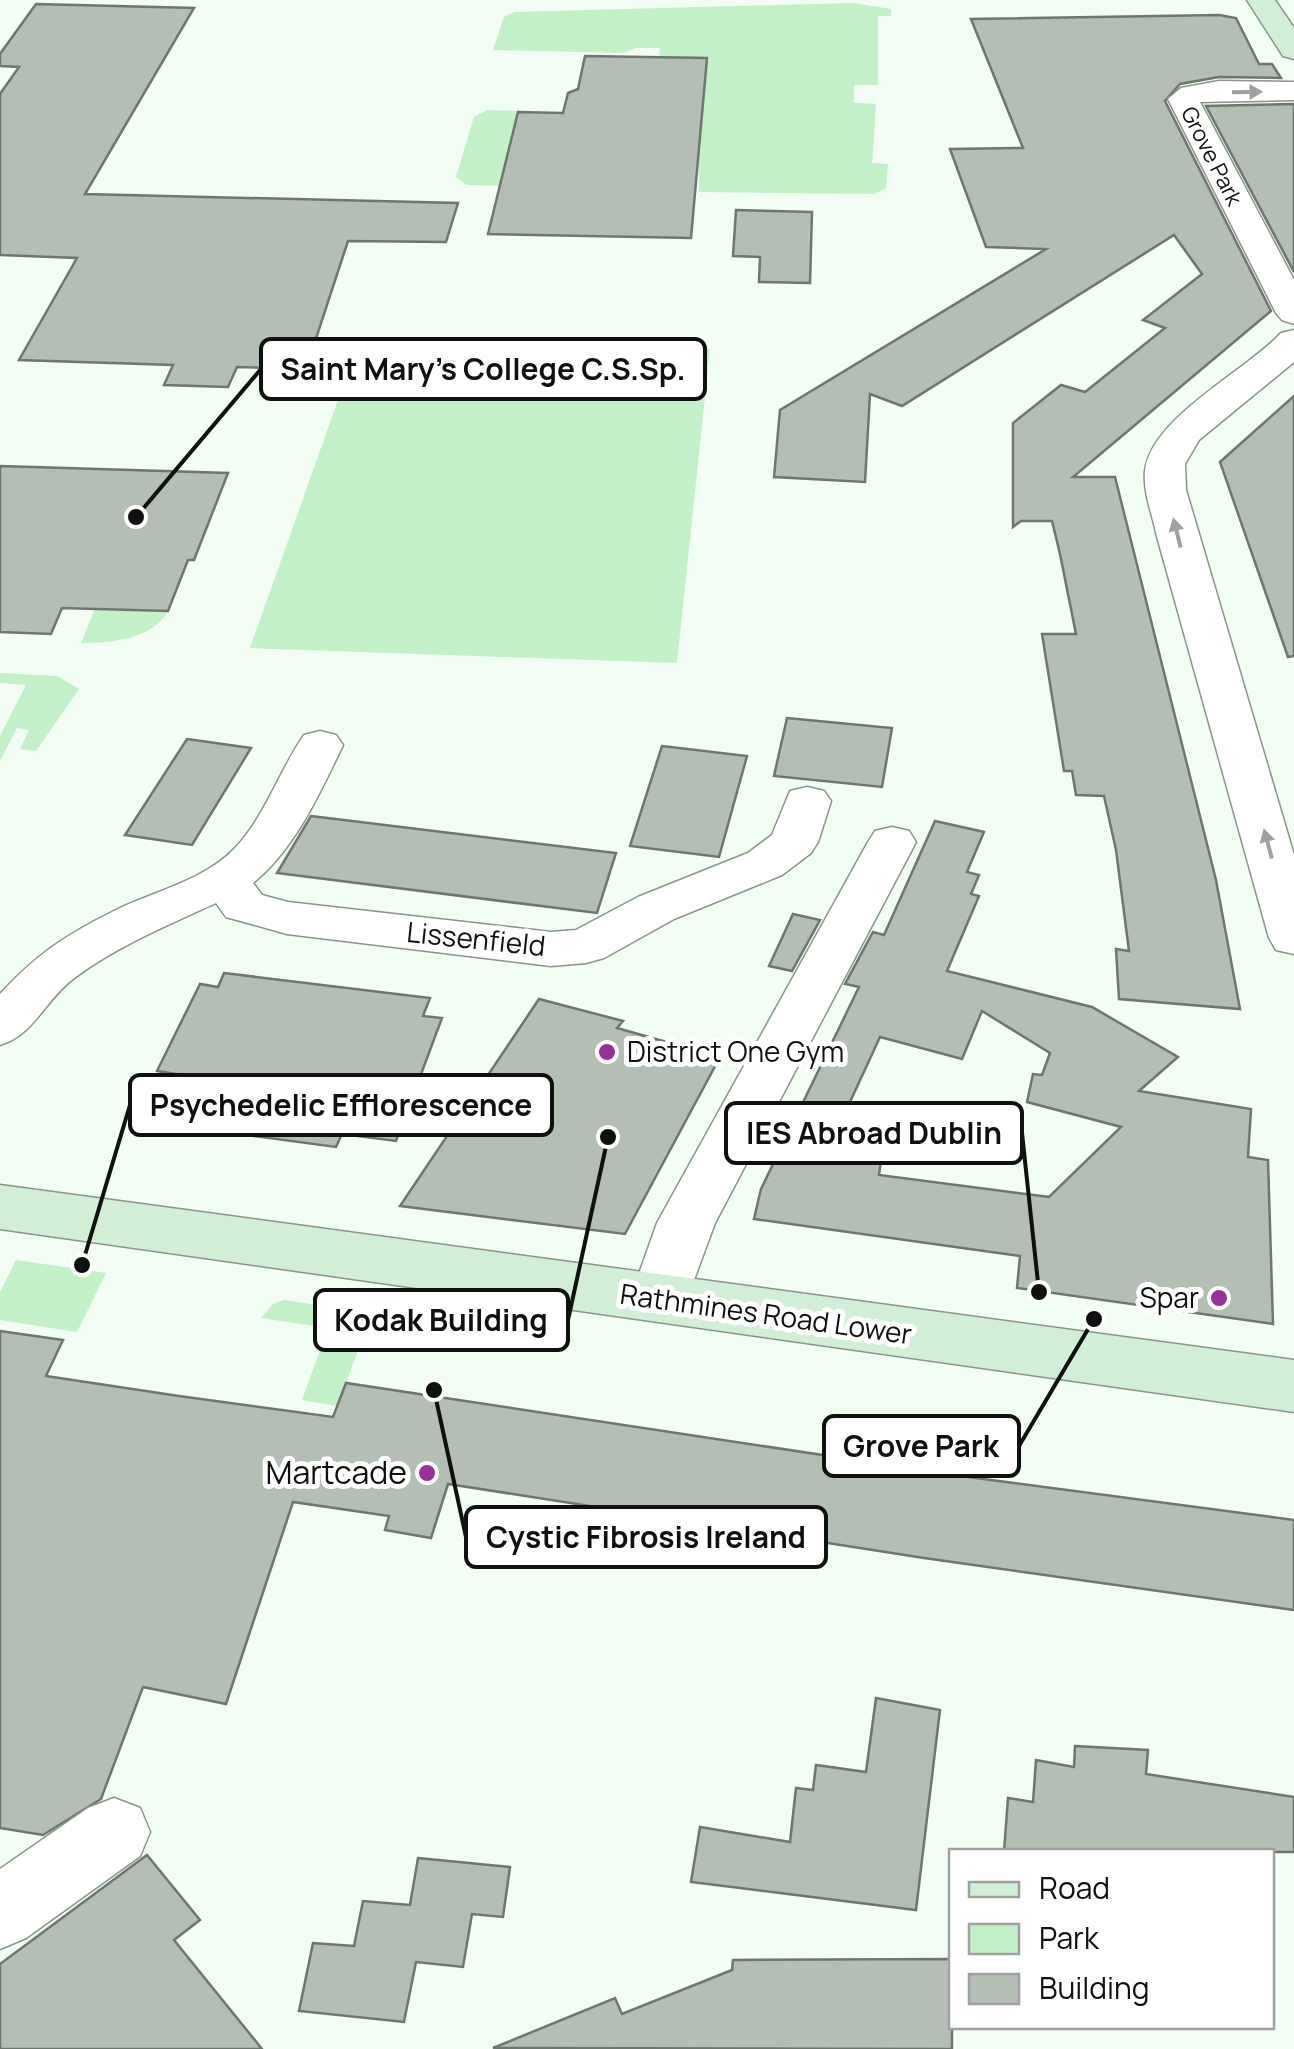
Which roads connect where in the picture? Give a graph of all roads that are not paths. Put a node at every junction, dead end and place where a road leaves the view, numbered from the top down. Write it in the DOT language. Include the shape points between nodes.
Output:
graph roads {
  1 [pos="1261,0"];
  2 [pos="1294,50"];
  3 [pos="1294,91"];
  4 [pos="1294,313"];
  5 [pos="1294,341"];
  6 [pos="320,745"];
  7 [pos="807,801"];
  8 [pos="892,842"];
  9 [pos="225,880"];
  10 [pos="1294,938"];
  11 [pos="0,1027"];
  12 [pos="0,1207"];
  13 [pos="660,1299"];
  14 [pos="1294,1386"];
  15 [pos="114,1832"];
  16 [pos="0,1913"];
  1 -- 2 [label="main road"];
  4 -- 3 [label="street, Grove Park, one-way" via="1183,99 1194,93"];
  10 -- 5 [label="street, one-way" via="1176,533 1164,467 1190,428"];
  6 -- 9 [label="street" via="252,859"];
  7 -- 9 [label="street, Lissenfield" via="794,842 765,864 656,908 586,946 551,949 287,918 244,906"];
  8 -- 13 [label="street" via="686,1223"];
  9 -- 11 [label="street" via="53,968"];
  12 -- 13 [label="main road, Rathmines Road Lower"];
  13 -- 14 [label="main road, Rathmines Road Lower"];
  15 -- 16 [label="street"];
}
